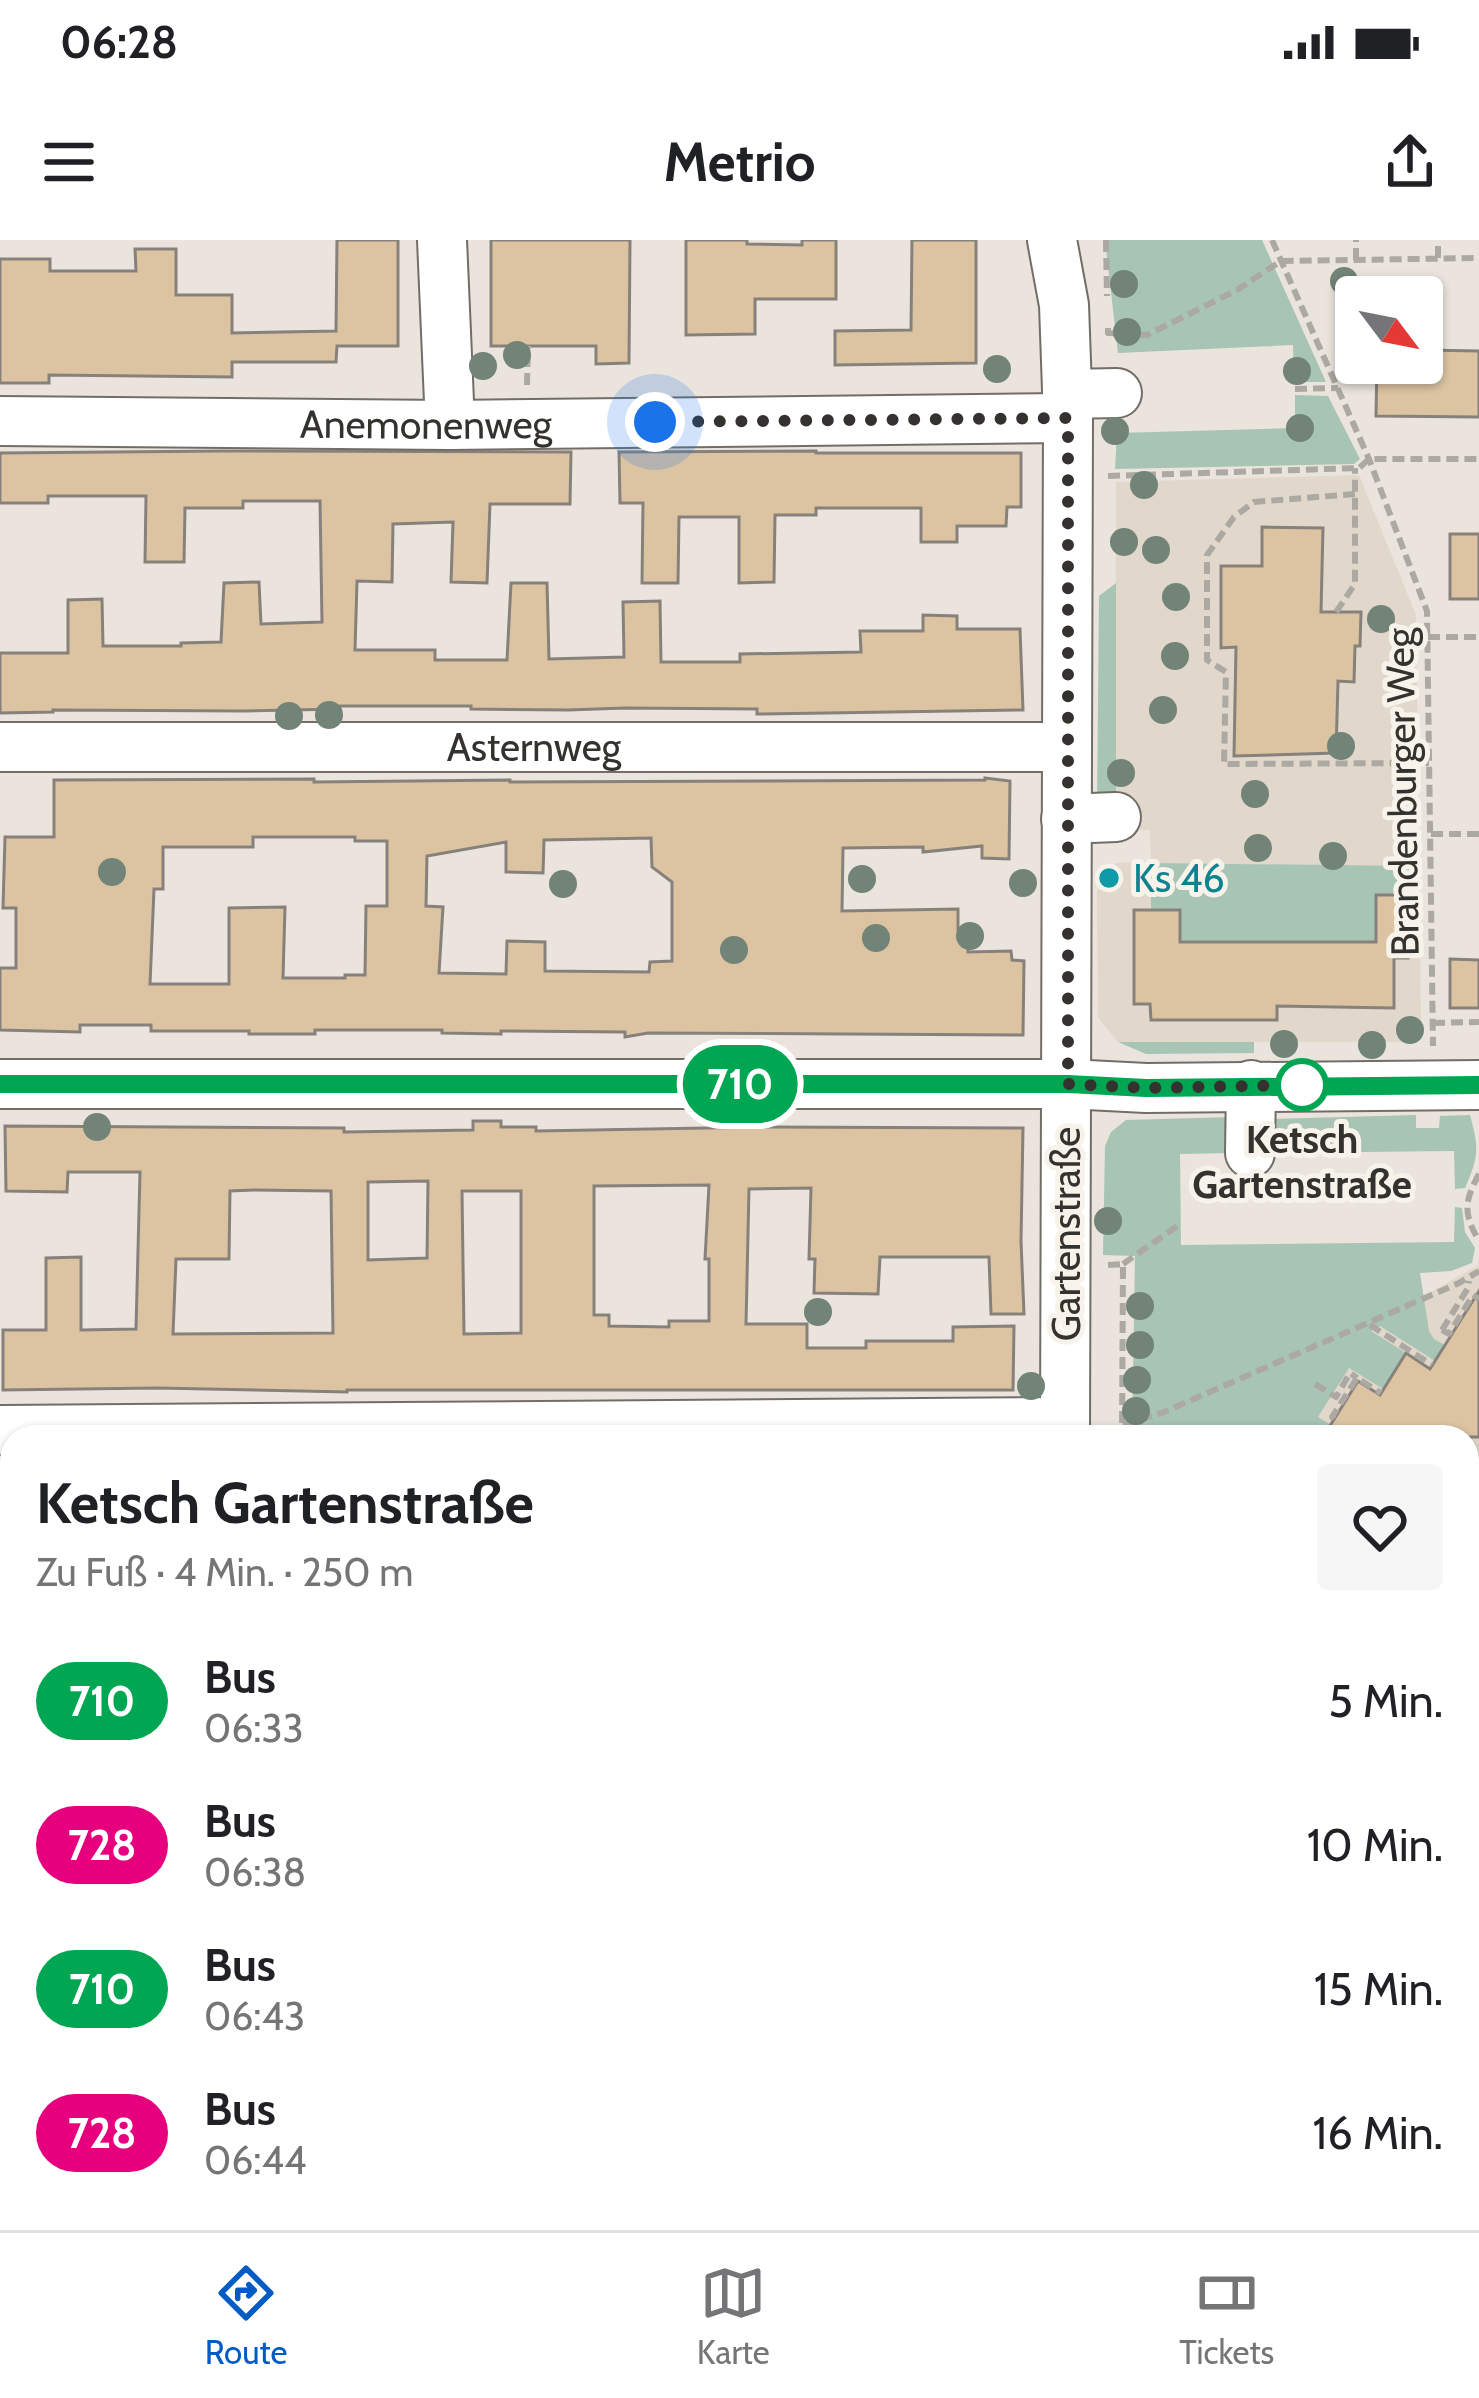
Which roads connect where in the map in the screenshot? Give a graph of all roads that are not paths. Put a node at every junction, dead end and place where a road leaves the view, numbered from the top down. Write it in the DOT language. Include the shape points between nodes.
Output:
graph roads {
  1 [pos="442,240"];
  2 [pos="1052,240"];
  3 [pos="1117,393"];
  4 [pos="1068,406"];
  5 [pos="0,422"];
  6 [pos="450,424"];
  7 [pos="0,747"];
  8 [pos="1066,748"];
  9 [pos="1116,818"];
  10 [pos="1066,819"];
  11 [pos="0,1084"];
  12 [pos="1068,1084"];
  13 [pos="1251,1085"];
  14 [pos="1457,1086"];
  15 [pos="1250,1154"];
  16 [pos="1065,1425"];
  1 -- 6 [label="street"];
  2 -- 4 [label="street, Gartenstraße"];
  3 -- 4 [label="street, Anemonenweg"];
  4 -- 6 [label="street, Anemonenweg"];
  4 -- 8 [label="street, Gartenstraße"];
  5 -- 6 [label="street, Anemonenweg"];
  7 -- 8 [label="street, Asternweg"];
  8 -- 10 [label="street, Gartenstraße"];
  9 -- 10 [label="street"];
  10 -- 12 [label="street, Gartenstraße"];
  11 -- 12 [label="street"];
  12 -- 13 [label="street"];
  12 -- 16 [label="street, Gartenstraße"];
  13 -- 14 [label="street"];
  13 -- 15 [label="street"];
}
